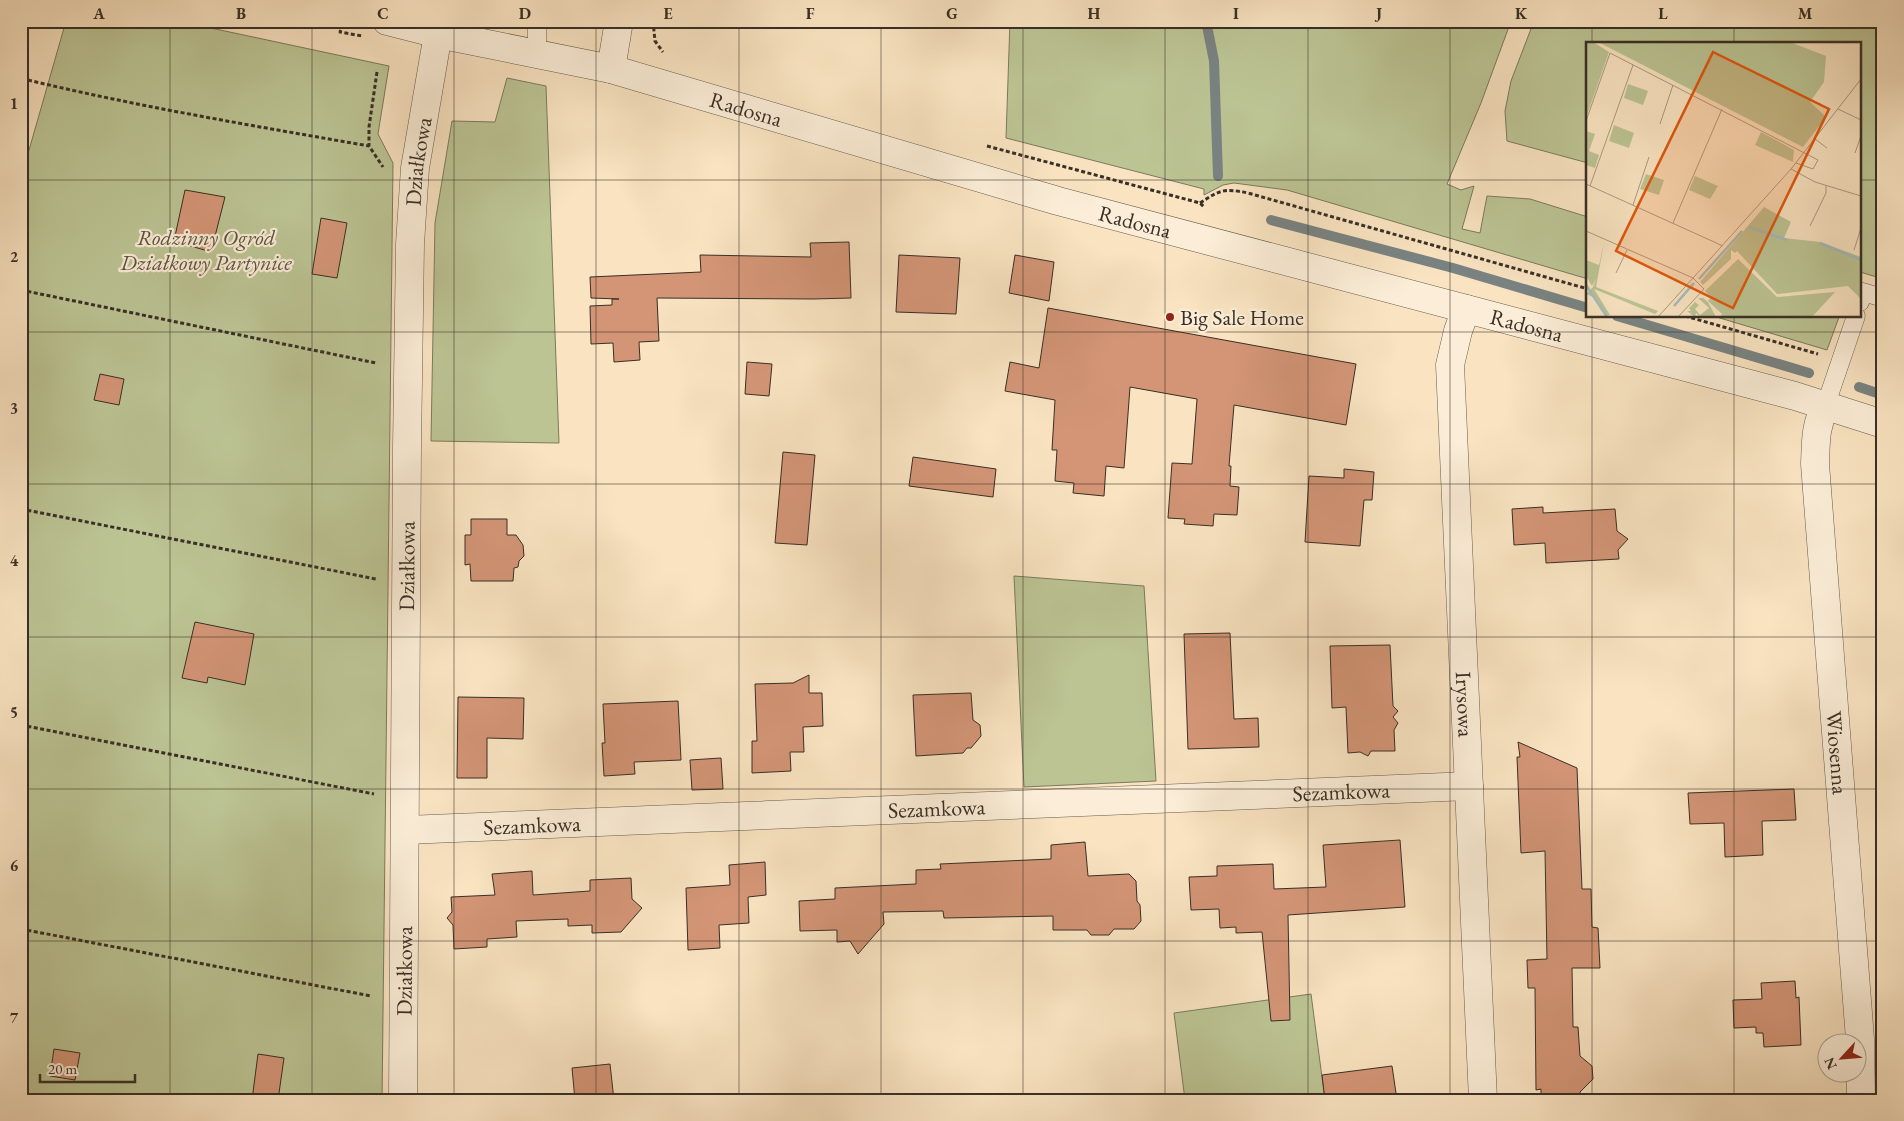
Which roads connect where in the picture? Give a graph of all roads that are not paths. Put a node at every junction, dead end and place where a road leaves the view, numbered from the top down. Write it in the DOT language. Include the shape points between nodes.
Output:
graph roads {
  1 [pos="387,21"];
  2 [pos="537,21"];
  3 [pos="619,21"];
  4 [pos="440,28"];
  5 [pos="537,53"];
  6 [pos="611,69"];
  7 [pos="1862,295"];
  8 [pos="1883,298"];
  9 [pos="1466,309"];
  10 [pos="1855,318"];
  11 [pos="1825,407"];
  12 [pos="1883,424"];
  13 [pos="1469,786"];
  14 [pos="406,830"];
  15 [pos="1871,1038"];
  16 [pos="403,1100"];
  17 [pos="1483,1100"];
  18 [pos="1861,1100"];
  1 -- 4 [label="street, Radosna"];
  2 -- 5 [label="lane"];
  3 -- 6 [label="street"];
  4 -- 5 [label="street, Radosna"];
  4 -- 14 [label="street, Działkowa" via="415,168 410,244"];
  5 -- 6 [label="street, Radosna"];
  6 -- 9 [label="street, Radosna" via="1058,201"];
  7 -- 8 [label="lane" via="1863,292"];
  9 -- 11 [label="street, Radosna"];
  9 -- 13 [label="street, Irysowa" via="1450,365"];
  10 -- 11 [label="lane"];
  11 -- 12 [label="street, Radosna"];
  11 -- 15 [label="street, Wiosenna" via="1816,430 1815,464"];
  13 -- 14 [label="street, Sezamkowa"];
  13 -- 17 [label="street, Irysowa"];
  14 -- 16 [label="street, Działkowa"];
  15 -- 18 [label="street, Wiosenna"];
}
